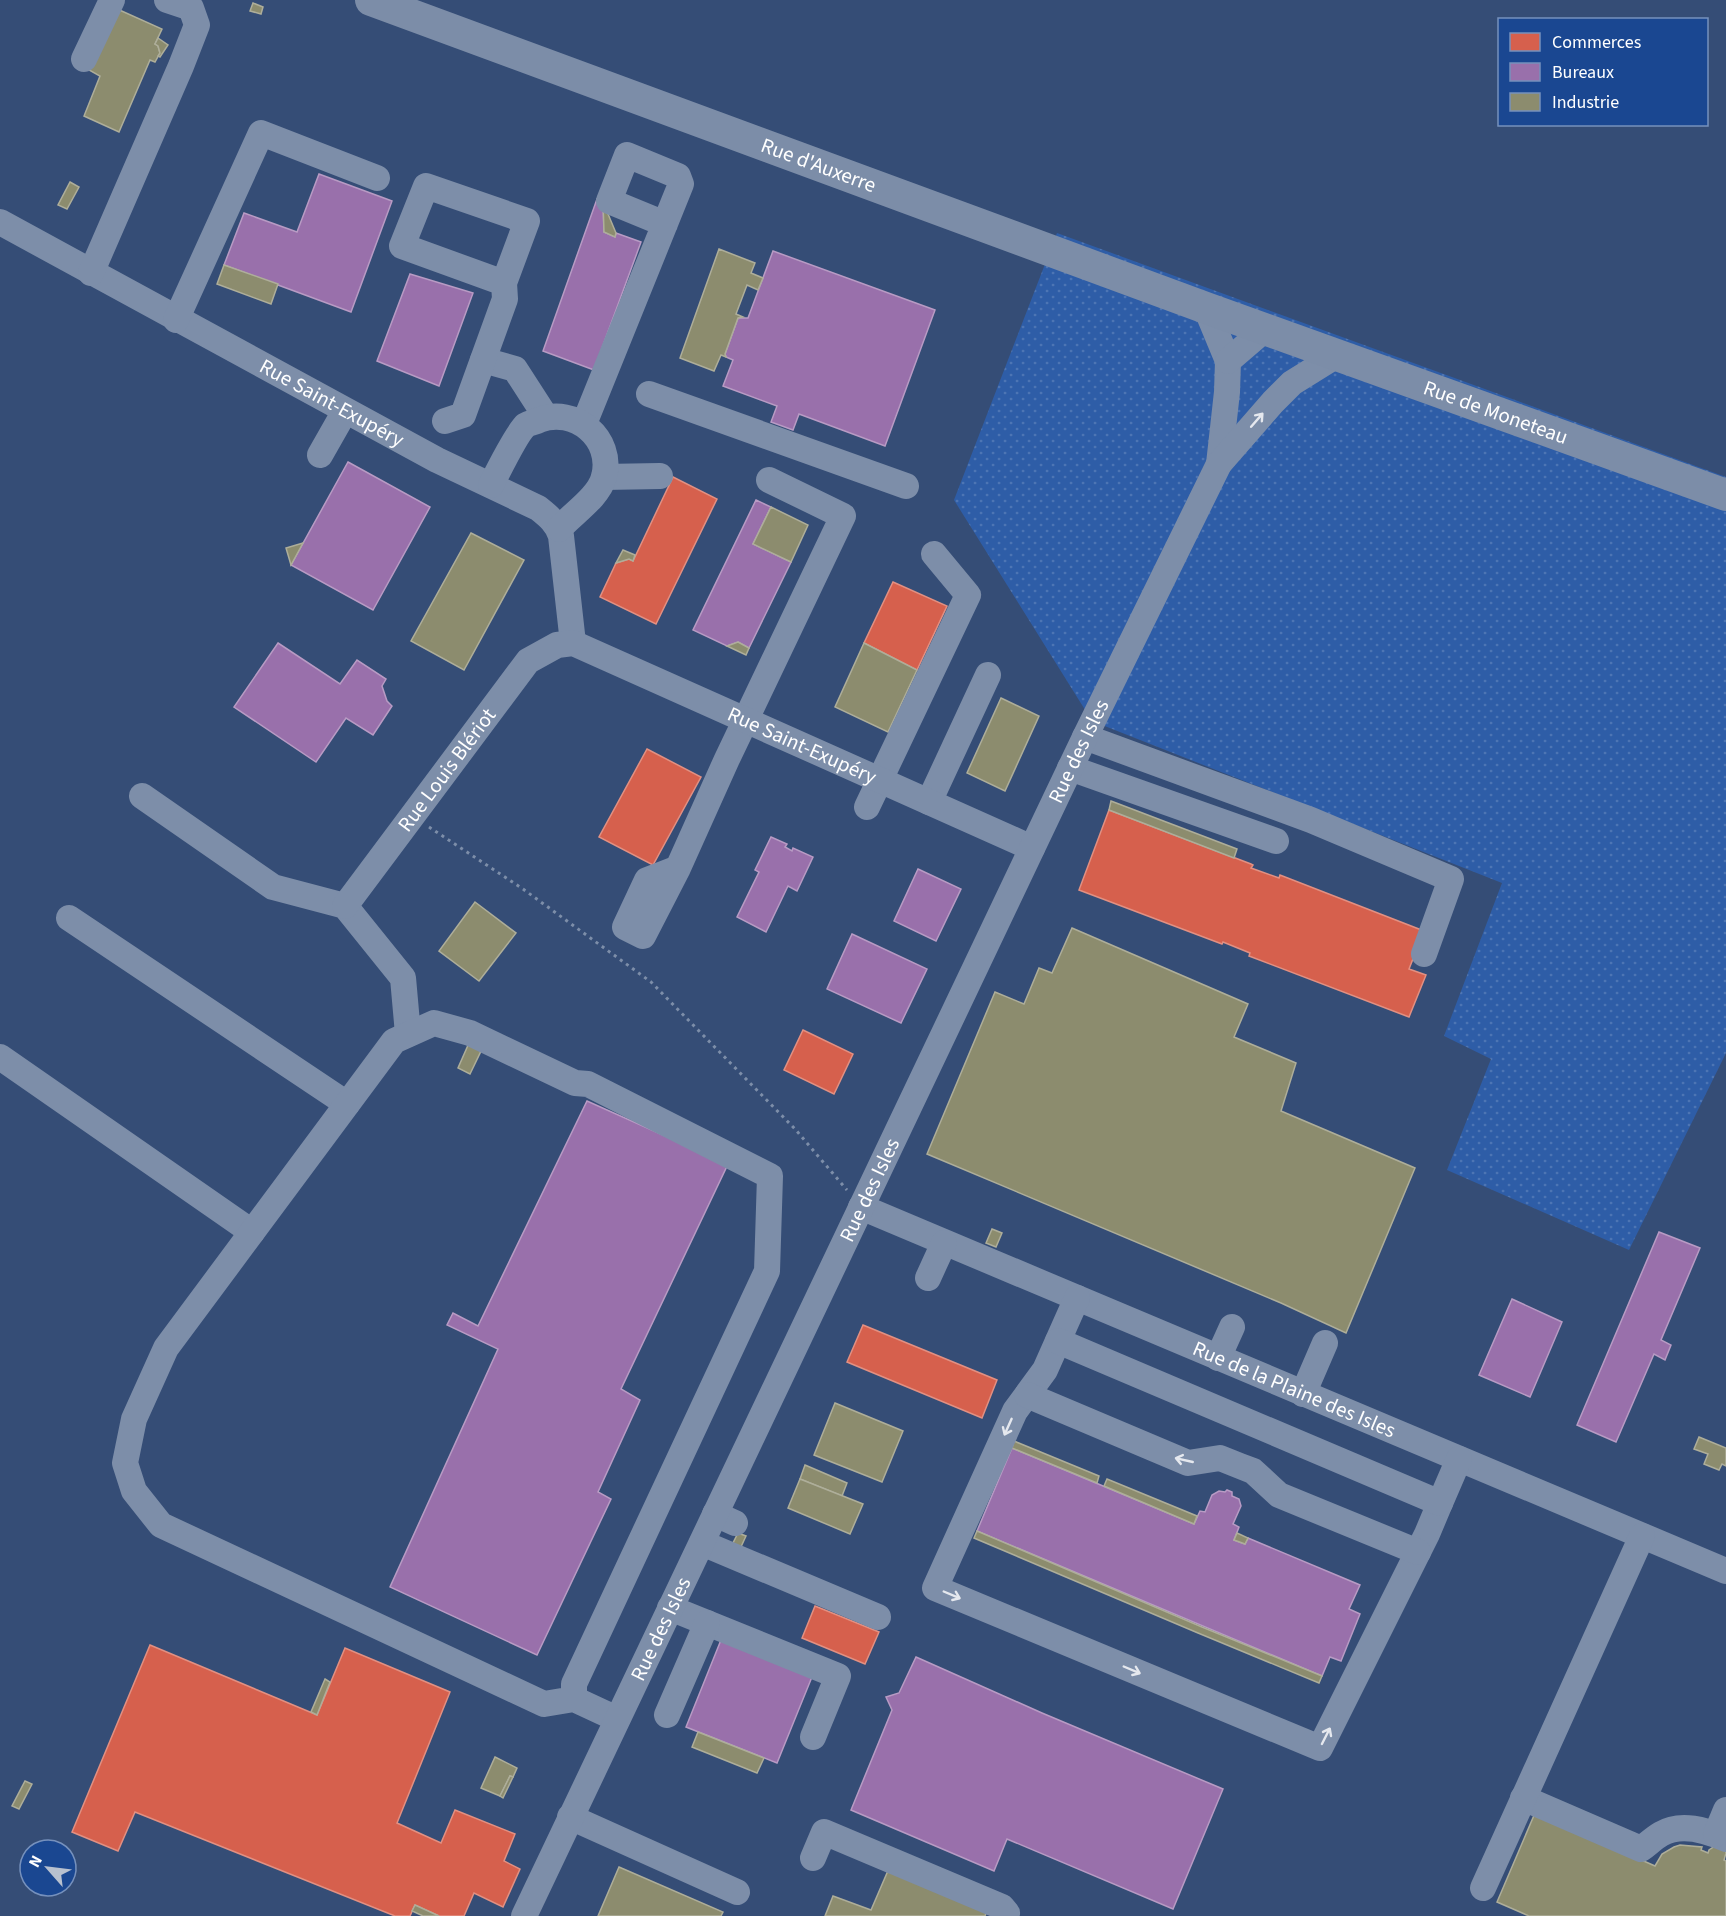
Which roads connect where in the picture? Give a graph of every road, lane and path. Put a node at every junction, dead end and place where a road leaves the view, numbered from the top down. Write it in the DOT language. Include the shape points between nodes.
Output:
graph roads {
  1 [pos="112,0"];
  2 [pos="167,0"];
  3 [pos="371,0"];
  4 [pos="84,59"];
  5 [pos="377,177"];
  6 [pos="0,222"];
  7 [pos="665,224"];
  8 [pos="91,273"];
  9 [pos="504,283"];
  10 [pos="1206,308"];
  11 [pos="177,320"];
  12 [pos="1265,329"];
  13 [pos="1294,340"];
  14 [pos="1337,355"];
  15 [pos="483,360"];
  16 [pos="1228,362"];
  17 [pos="1292,383"];
  18 [pos="650,394"];
  19 [pos="345,411"];
  20 [pos="546,417"];
  21 [pos="445,421"];
  22 [pos="584,424"];
  23 [pos="320,455"];
  24 [pos="1219,464"];
  25 [pos="497,474"];
  26 [pos="660,476"];
  27 [pos="604,477"];
  28 [pos="768,480"];
  29 [pos="906,486"];
  30 [pos="1726,495"];
  31 [pos="565,522"];
  32 [pos="934,554"];
  33 [pos="565,644"];
  34 [pos="988,675"];
  35 [pos="746,720"];
  36 [pos="1085,737"];
  37 [pos="1070,768"];
  38 [pos="880,780"];
  39 [pos="142,796"];
  40 [pos="929,802"];
  41 [pos="867,807"];
  42 [pos="412,816"];
  43 [pos="1276,841"];
  44 [pos="1032,848"];
  45 [pos="678,868"];
  46 [pos="345,906"];
  47 [pos="69,918"];
  48 [pos="1424,954"];
  49 [pos="408,1034"];
  50 [pos="0,1057"];
  51 [pos="347,1104"];
  52 [pos="861,1207"];
  53 [pos="252,1232"];
  54 [pos="944,1243"];
  55 [pos="928,1278"];
  56 [pos="1077,1298"];
  57 [pos="1232,1327"];
  58 [pos="1058,1341"];
  59 [pos="1324,1343"];
  60 [pos="1218,1358"];
  61 [pos="1303,1394"];
  62 [pos="1027,1395"];
  63 [pos="1459,1459"];
  64 [pos="1440,1503"];
  65 [pos="1642,1536"];
  66 [pos="702,1543"];
  67 [pos="1418,1552"];
  68 [pos="1726,1571"];
  69 [pos="670,1608"];
  70 [pos="878,1617"];
  71 [pos="708,1623"];
  72 [pos="574,1699"];
  73 [pos="667,1716"];
  74 [pos="617,1719"];
  75 [pos="813,1737"];
  76 [pos="1523,1798"];
  77 [pos="1726,1810"];
  78 [pos="570,1817"];
  79 [pos="1721,1837"];
  80 [pos="813,1858"];
  81 [pos="1483,1888"];
  82 [pos="737,1892"];
  83 [pos="524,1916"];
  84 [pos="1006,1916"];
  1 -- 4 [label="street"];
  2 -- 8 [label="street" via="191,8 197,25"];
  3 -- 10 [label="main road, Rue d'Auxerre"];
  5 -- 11 [label="street" via="261,133"];
  6 -- 8 [label="street, Rue Saint-Exupéry"];
  7 -- 22 [label="street"];
  8 -- 11 [label="street, Rue Saint-Exupéry"];
  9 -- 9 [label="street" via="527,221 426,186 402,246"];
  9 -- 15 [label="street" via="505,299"];
  10 -- 12 [label="main road, Rue d'Auxerre"];
  10 -- 16 [label="street, Rue des Isles"];
  11 -- 19 [label="street, Rue Saint-Exupéry"];
  12 -- 13 [label="main road, Rue de Moneteau"];
  12 -- 16 [label="street"];
  13 -- 14 [label="main road, Rue de Moneteau"];
  13 -- 17 [label="street"];
  14 -- 17 [label="street, Rue des Isles"];
  14 -- 30 [label="main road, Rue de Moneteau"];
  15 -- 20 [label="street" via="515,369"];
  15 -- 21 [label="street" via="463,415"];
  16 -- 24 [label="street, Rue des Isles"];
  24 -- 17 [label="street, Rue des Isles, one-way"];
  18 -- 29 [label="street"];
  19 -- 23 [label="street"];
  19 -- 25 [label="street, Rue Saint-Exupéry" via="437,460"];
  20 -- 22 [label="street" via="565,417"];
  20 -- 25 [label="street" via="525,426"];
  22 -- 27 [label="street" via="602,448"];
  24 -- 36 [label="street, Rue des Isles"];
  25 -- 31 [label="street, Rue Saint-Exupéry" via="550,518"];
  26 -- 27 [label="street"];
  27 -- 31 [label="street" via="596,493"];
  28 -- 35 [label="street" via="843,516"];
  31 -- 33 [label="street" via="561,536"];
  32 -- 38 [label="street" via="968,595"];
  33 -- 35 [label="street, Rue Saint-Exupéry"];
  33 -- 42 [label="street, Rue Louis Blériot" via="528,661"];
  34 -- 40 [label="street"];
  35 -- 38 [label="street, Rue Saint-Exupéry"];
  35 -- 45 [label="street"];
  36 -- 37 [label="street, Rue des Isles"];
  36 -- 48 [label="street" via="1311,820 1451,879"];
  37 -- 43 [label="street"];
  37 -- 44 [label="street, Rue des Isles"];
  38 -- 40 [label="street, Rue Saint-Exupéry"];
  38 -- 41 [label="street"];
  39 -- 46 [label="street" via="273,887"];
  40 -- 44 [label="street, Rue Saint-Exupéry"];
  42 -- 46 [label="street, Rue Louis Blériot"];
  42 -- 52 [label="path" via="523,889 651,982 795,1128"];
  44 -- 52 [label="street, Rue des Isles"];
  46 -- 49 [label="street" via="403,978"];
  47 -- 51 [label="street"];
  49 -- 51 [label="street" via="394,1041"];
  49 -- 72 [label="street" via="434,1023 470,1033 575,1083 588,1084 770,1176 767,1271 574,1684"];
  50 -- 53 [label="street"];
  51 -- 53 [label="street"];
  52 -- 54 [label="street, Rue de la Plaine des Isles"];
  52 -- 66 [label="street, Rue des Isles" via="725,1519"];
  53 -- 72 [label="street" via="166,1348 134,1419 125,1463 134,1491 161,1525 544,1704"];
  54 -- 55 [label="street"];
  54 -- 56 [label="street, Rue de la Plaine des Isles"];
  56 -- 58 [label="street"];
  56 -- 60 [label="street, Rue de la Plaine des Isles"];
  57 -- 60 [label="street"];
  58 -- 62 [label="street" via="1045,1370"];
  58 -- 64 [label="street"];
  59 -- 61 [label="street"];
  60 -- 61 [label="street, Rue de la Plaine des Isles"];
  61 -- 63 [label="street, Rue de la Plaine des Isles"];
  67 -- 62 [label="street, one-way" via="1278,1495 1253,1471 1220,1458 1188,1463"];
  62 -- 67 [label="street, one-way" via="1015,1412 935,1588 1320,1748"];
  63 -- 64 [label="street"];
  63 -- 65 [label="street, Rue de la Plaine des Isles"];
  64 -- 67 [label="street"];
  65 -- 68 [label="street, Rue de la Plaine des Isles"];
  65 -- 76 [label="street"];
  66 -- 69 [label="street, Rue des Isles"];
  66 -- 70 [label="street"];
  69 -- 71 [label="street"];
  69 -- 74 [label="street, Rue des Isles"];
  71 -- 73 [label="street"];
  71 -- 75 [label="street" via="838,1676"];
  72 -- 74 [label="street"];
  74 -- 78 [label="street, Rue des Isles"];
  76 -- 79 [label="street" via="1641,1849 1662,1833 1680,1827"];
  76 -- 81 [label="street"];
  77 -- 79 [label="street"];
  78 -- 82 [label="street"];
  78 -- 83 [label="street, Rue des Isles"];
  80 -- 84 [label="street" via="824,1832 1002,1906"];
}
